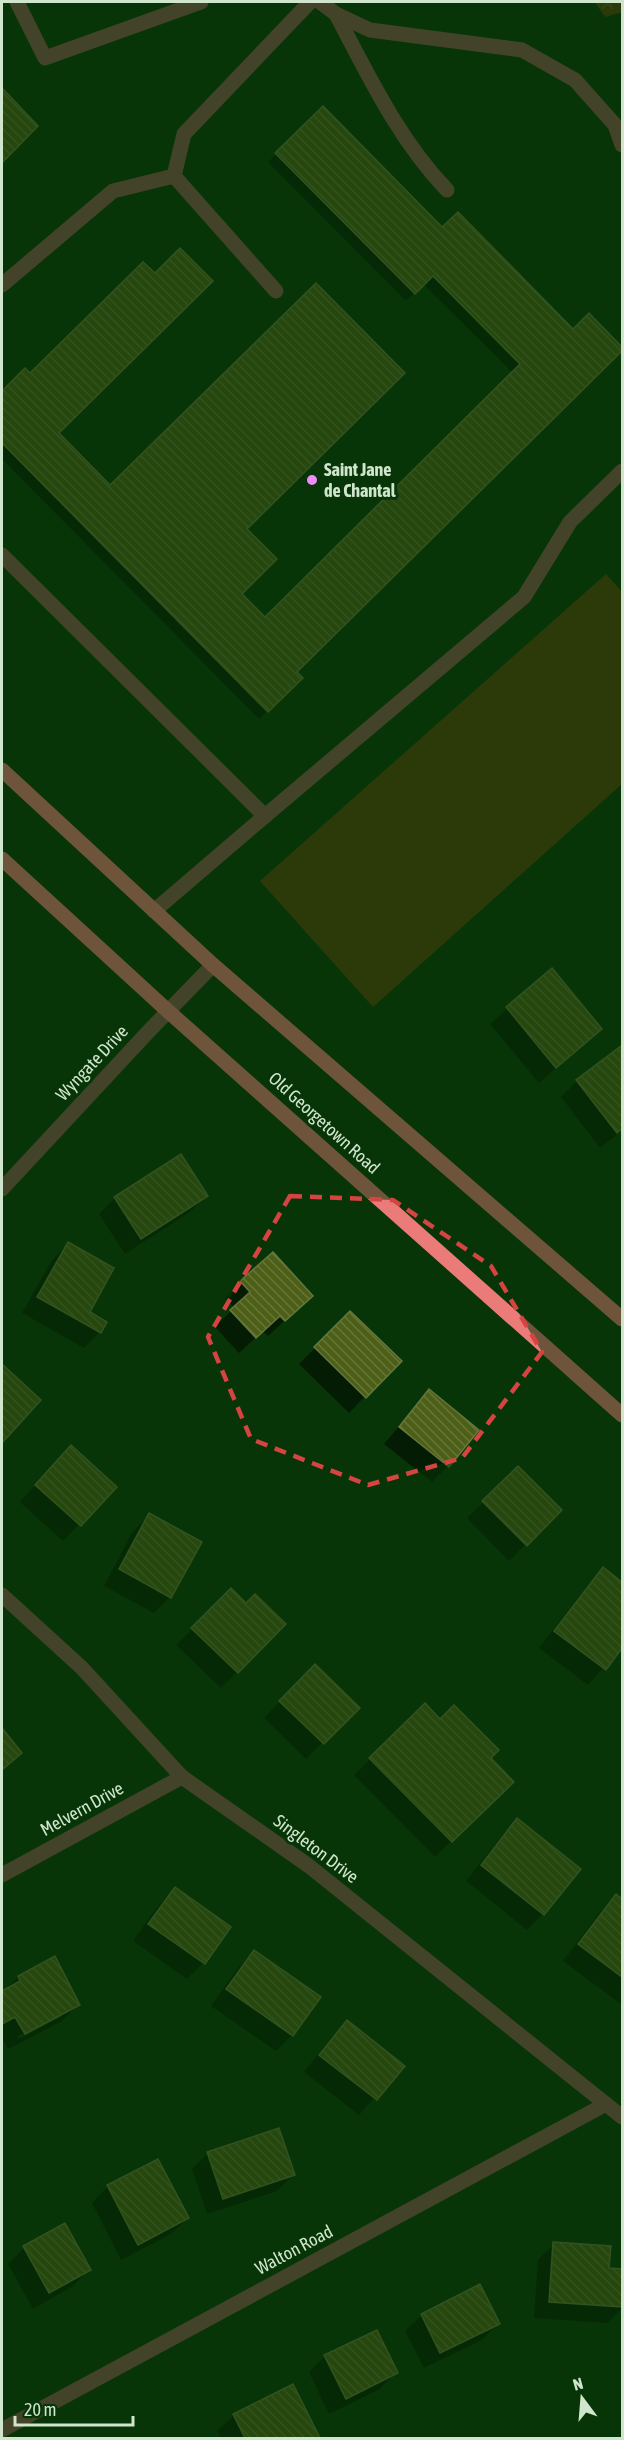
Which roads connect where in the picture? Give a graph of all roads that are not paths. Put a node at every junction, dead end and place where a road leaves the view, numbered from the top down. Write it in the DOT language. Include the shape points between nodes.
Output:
graph roads {
  1 [pos="16,2"];
  2 [pos="201,2"];
  3 [pos="310,2"];
  4 [pos="320,2"];
  5 [pos="336,14"];
  6 [pos="622,145"];
  7 [pos="174,176"];
  8 [pos="447,190"];
  9 [pos="2,285"];
  10 [pos="276,291"];
  11 [pos="622,471"];
  12 [pos="2,555"];
  13 [pos="2,770"];
  14 [pos="265,816"];
  15 [pos="2,859"];
  16 [pos="154,911"];
  17 [pos="213,965"];
  18 [pos="169,1012"];
  19 [pos="2,1189"];
  20 [pos="622,1319"];
  21 [pos="622,1415"];
  22 [pos="2,1595"];
  23 [pos="182,1777"];
  24 [pos="2,1875"];
  25 [pos="606,2104"];
  26 [pos="622,2117"];
  27 [pos="2,2430"];
  1 -- 2 [label="street" via="45,58"];
  3 -- 7 [label="street" via="184,134"];
  4 -- 5 [label="street"];
  5 -- 6 [label="street" via="370,30 522,50 575,80 615,125"];
  5 -- 8 [label="street" via="379,96 428,171"];
  7 -- 9 [label="street" via="113,191"];
  7 -- 10 [label="street"];
  11 -- 14 [label="street" via="570,522 524,597"];
  12 -- 14 [label="street"];
  13 -- 16 [label="main road"];
  14 -- 16 [label="street"];
  15 -- 18 [label="main road, Old Georgetown Road"];
  16 -- 17 [label="main road"];
  17 -- 18 [label="street, Wyngate Drive"];
  17 -- 20 [label="main road"];
  18 -- 19 [label="street, Wyngate Drive"];
  18 -- 21 [label="main road, Old Georgetown Road"];
  22 -- 23 [label="street, Singleton Drive" via="82,1668"];
  23 -- 24 [label="street, Melvern Drive"];
  23 -- 25 [label="street, Singleton Drive" via="309,1866"];
  25 -- 26 [label="street, Singleton Drive"];
  25 -- 27 [label="street, Walton Road"];
}
